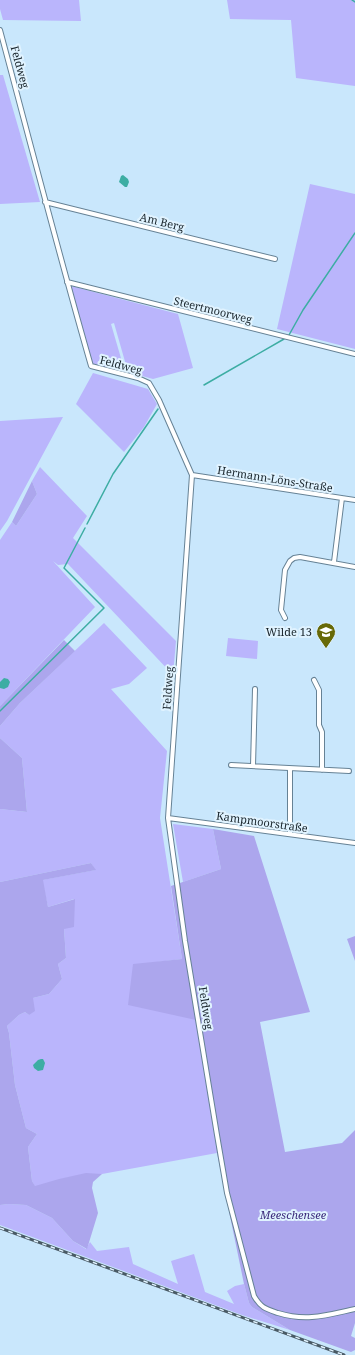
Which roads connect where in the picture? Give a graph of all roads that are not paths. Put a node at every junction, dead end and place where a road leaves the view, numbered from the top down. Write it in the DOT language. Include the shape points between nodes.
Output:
graph roads {
  1 [pos="0,30"];
  2 [pos="45,202"];
  3 [pos="275,258"];
  4 [pos="67,282"];
  5 [pos="355,354"];
  6 [pos="192,475"];
  7 [pos="342,498"];
  8 [pos="355,500"];
  9 [pos="334,562"];
  10 [pos="355,567"];
  11 [pos="285,618"];
  12 [pos="314,680"];
  13 [pos="255,689"];
  14 [pos="231,765"];
  15 [pos="253,766"];
  16 [pos="290,769"];
  17 [pos="322,770"];
  18 [pos="349,771"];
  19 [pos="168,818"];
  20 [pos="290,834"];
  21 [pos="355,842"];
  22 [pos="355,1310"];
  1 -- 2 [label="street, Feldweg"];
  2 -- 3 [label="street, Am Berg"];
  2 -- 4 [label="street, Feldweg"];
  4 -- 5 [label="street, Steertmoorweg"];
  4 -- 6 [label="street, Feldweg" via="91,366 149,382"];
  6 -- 7 [label="street, Hermann-Löns-Straße"];
  6 -- 19 [label="street, Feldweg"];
  7 -- 8 [label="street, Hermann-Löns-Straße"];
  7 -- 9 [label="street"];
  9 -- 10 [label="street"];
  9 -- 11 [label="street" via="300,557 290,561 285,570 281,610"];
  12 -- 17 [label="street" via="319,690"];
  13 -- 15 [label="street"];
  14 -- 15 [label="street"];
  15 -- 16 [label="street"];
  16 -- 17 [label="street"];
  16 -- 20 [label="street"];
  17 -- 18 [label="street"];
  19 -- 20 [label="street, Kampmoorstraße"];
  19 -- 22 [label="street, Feldweg" via="216,1135 227,1193 254,1296 259,1305 266,1309 292,1317 315,1317"];
  20 -- 21 [label="street, Kampmoorstraße"];
}
